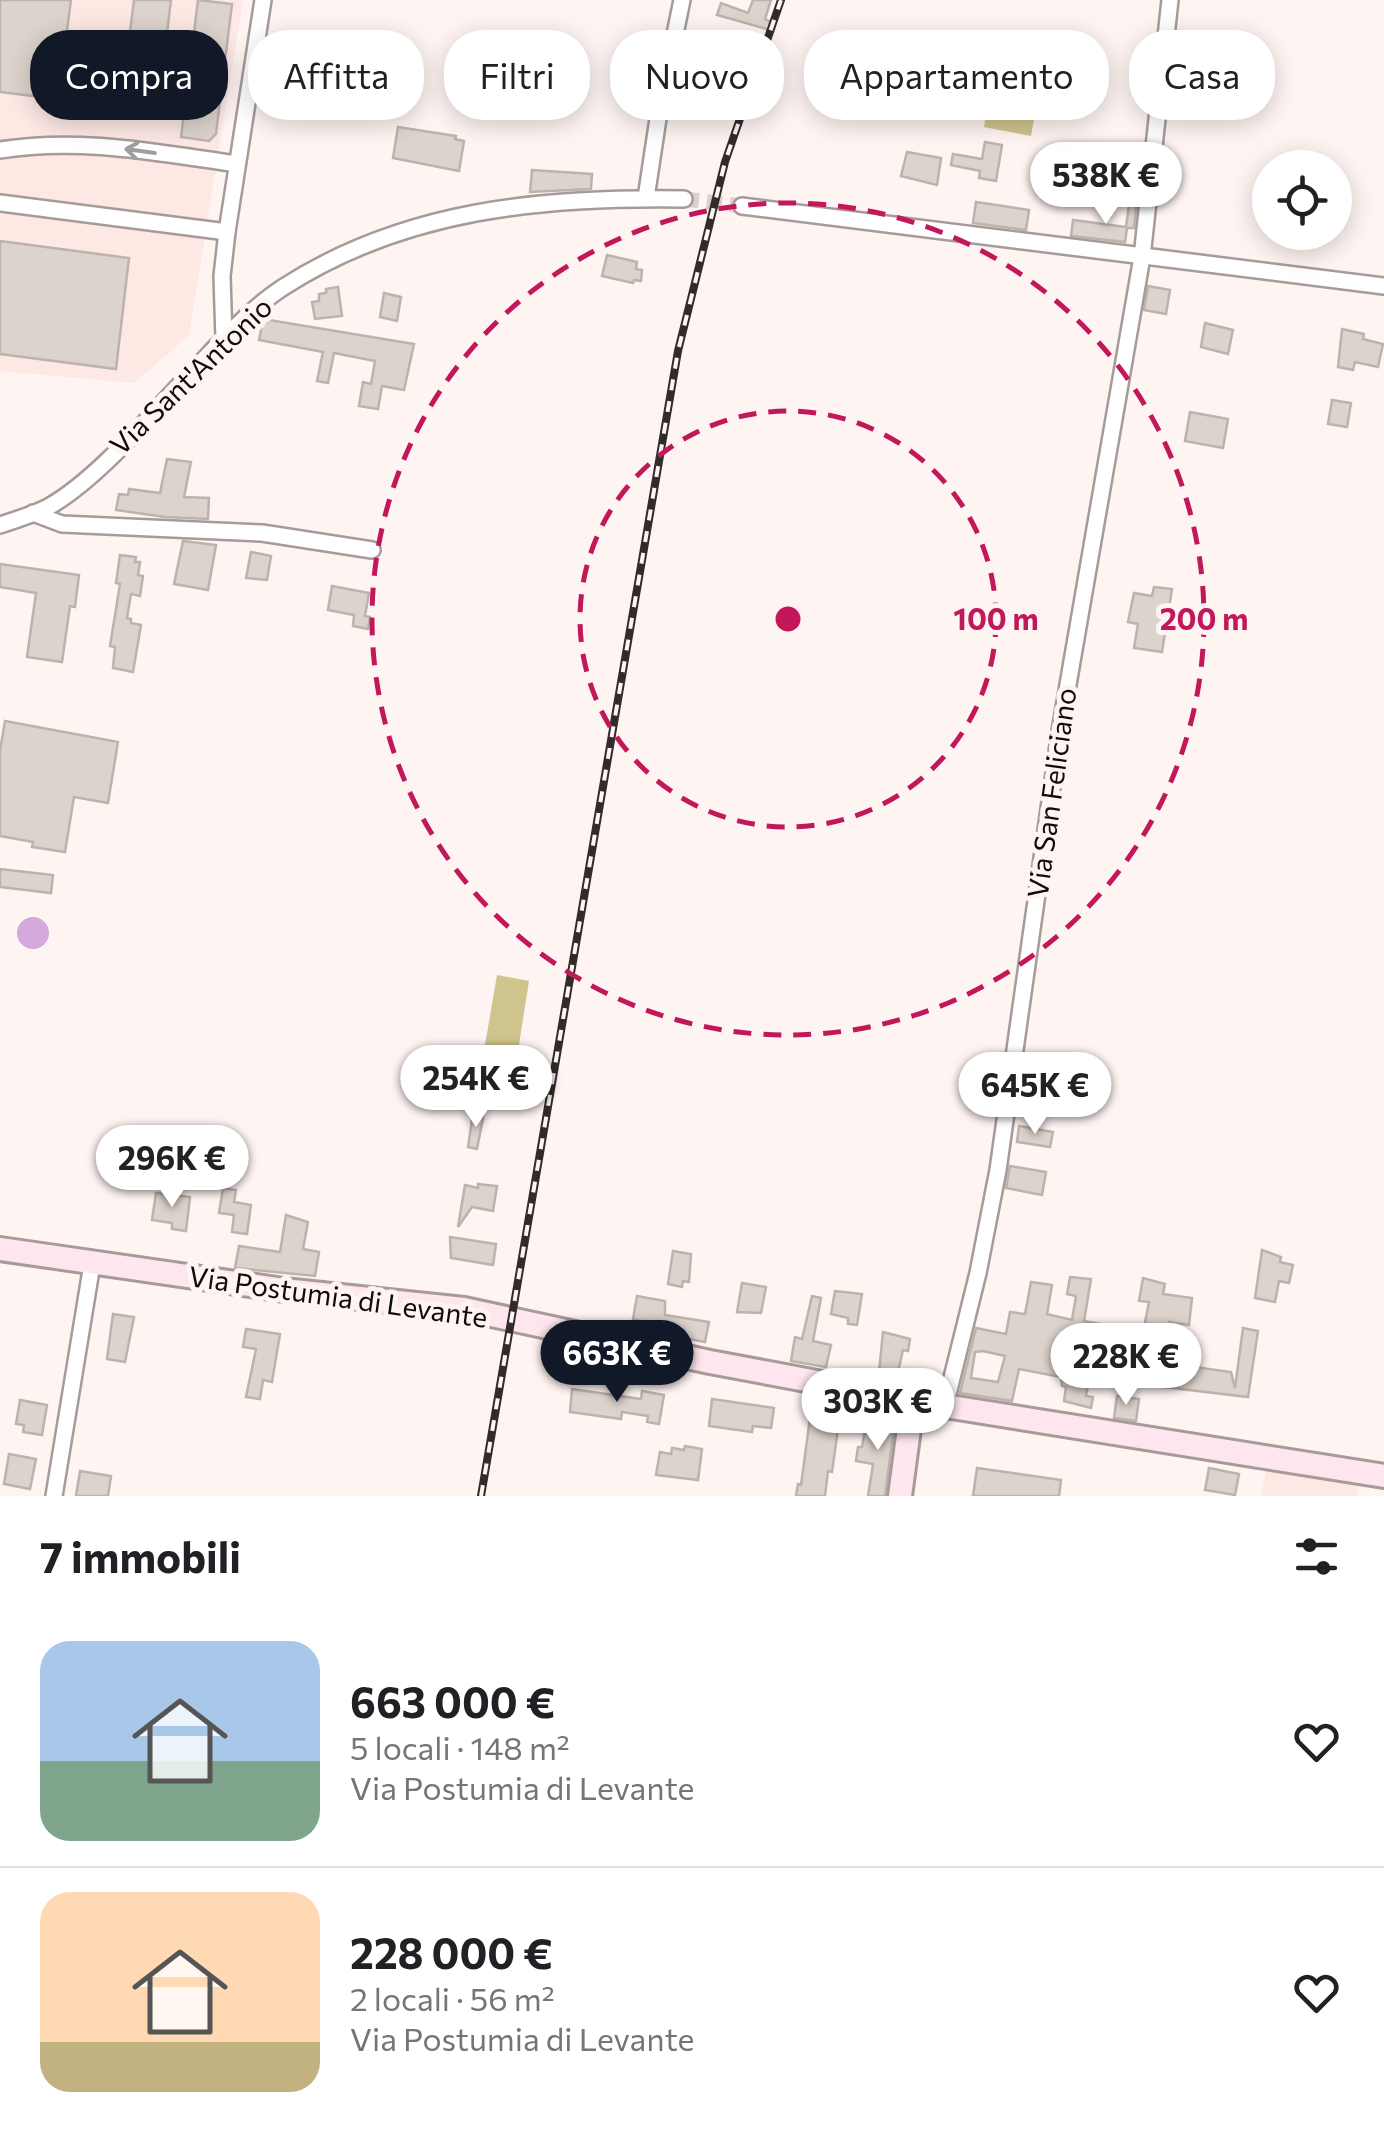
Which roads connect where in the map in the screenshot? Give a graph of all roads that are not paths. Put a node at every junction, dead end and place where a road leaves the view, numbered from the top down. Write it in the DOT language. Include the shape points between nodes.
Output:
graph roads {
  1 [pos="263,0"];
  2 [pos="682,0"];
  3 [pos="1170,0"];
  4 [pos="0,150"];
  5 [pos="237,164"];
  6 [pos="646,198"];
  7 [pos="684,199"];
  8 [pos="0,203"];
  9 [pos="742,206"];
  10 [pos="227,232"];
  11 [pos="1142,257"];
  12 [pos="1384,286"];
  13 [pos="224,339"];
  14 [pos="33,513"];
  15 [pos="0,524"];
  16 [pos="372,550"];
  17 [pos="0,1249"];
  18 [pos="92,1264"];
  19 [pos="913,1399"];
  20 [pos="945,1406"];
  21 [pos="1384,1476"];
  22 [pos="54,1496"];
  23 [pos="900,1496"];
  1 -- 5 [label="street"];
  2 -- 6 [label="street"];
  3 -- 11 [label="street, Via San Feliciano"];
  5 -- 4 [label="street, one-way" via="100,145"];
  5 -- 10 [label="street"];
  6 -- 7 [label="street, Via Sant'Antonio"];
  6 -- 13 [label="street, Via Sant'Antonio" via="462,213 376,240 281,289"];
  8 -- 10 [label="street"];
  9 -- 11 [label="street"];
  10 -- 13 [label="street"];
  11 -- 12 [label="street"];
  11 -- 20 [label="street, Via San Feliciano" via="1060,731 998,1170"];
  13 -- 14 [label="street, Via Sant'Antonio" via="84,482"];
  14 -- 15 [label="street, Via Sant'Antonio"];
  14 -- 16 [label="street" via="62,524 262,533"];
  17 -- 18 [label="main road, Via Postumia di Levante"];
  18 -- 19 [label="main road, Via Postumia di Levante" via="464,1310"];
  18 -- 22 [label="street"];
  19 -- 20 [label="main road, Via Postumia di Levante"];
  19 -- 23 [label="main road"];
  20 -- 21 [label="main road, Via Postumia di Levante"];
}
